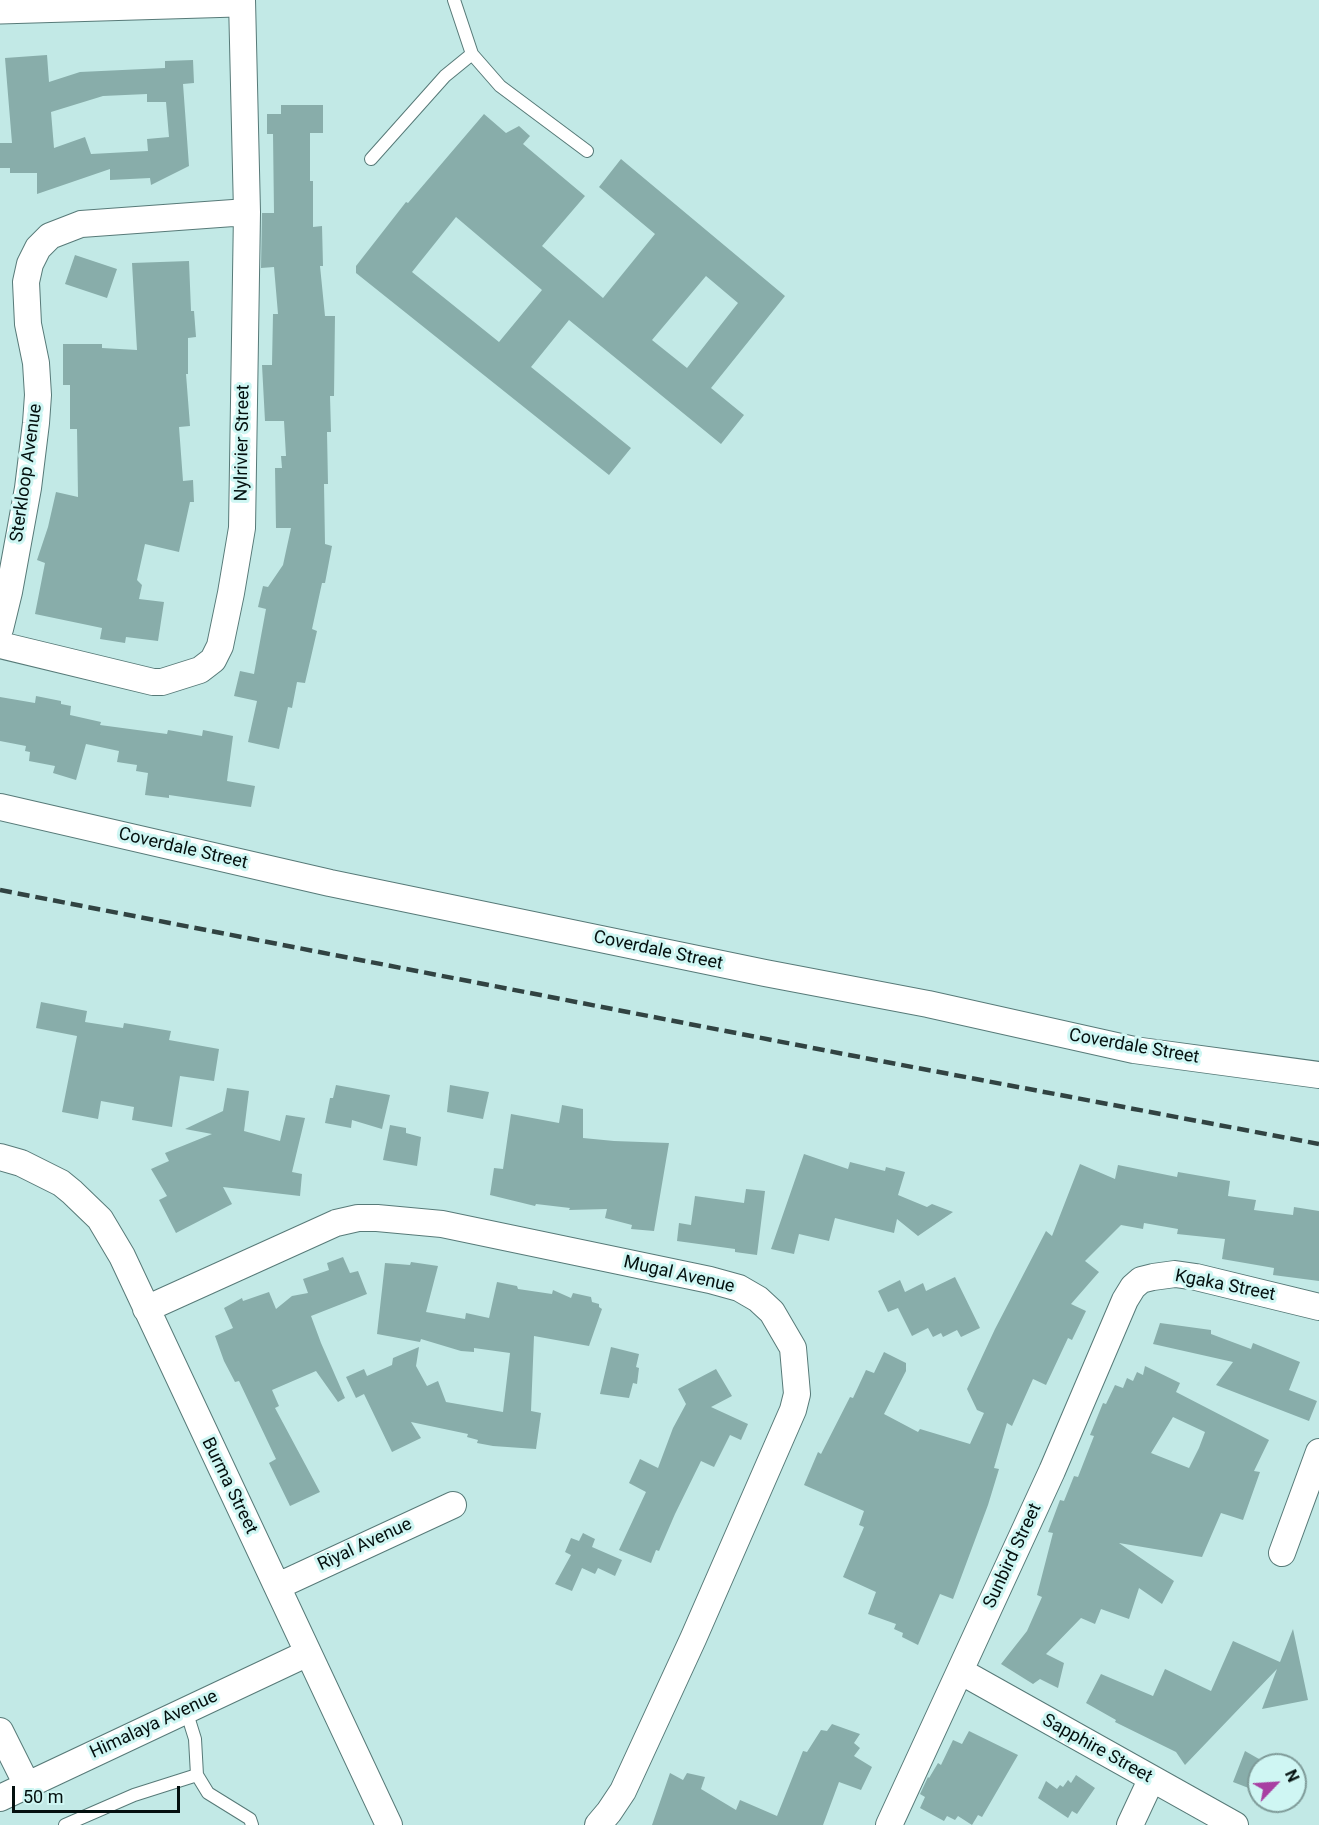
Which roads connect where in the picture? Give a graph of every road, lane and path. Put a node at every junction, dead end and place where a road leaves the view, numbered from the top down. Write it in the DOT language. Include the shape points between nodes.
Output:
graph roads {
  1 [pos="236,0"];
  2 [pos="242,0"];
  3 [pos="454,0"];
  4 [pos="0,7"];
  5 [pos="472,54"];
  6 [pos="587,151"];
  7 [pos="370,159"];
  8 [pos="247,212"];
  9 [pos="0,629"];
  10 [pos="0,645"];
  11 [pos="0,807"];
  12 [pos="1319,1075"];
  13 [pos="0,1157"];
  14 [pos="1133,1287"];
  15 [pos="1319,1307"];
  16 [pos="146,1309"];
  17 [pos="1319,1452"];
  18 [pos="453,1505"];
  19 [pos="1282,1553"];
  20 [pos="278,1586"];
  21 [pos="308,1653"];
  22 [pos="960,1671"];
  23 [pos="186,1710"];
  24 [pos="0,1731"];
  25 [pos="197,1775"];
  26 [pos="1151,1780"];
  27 [pos="27,1785"];
  28 [pos="0,1798"];
  29 [pos="65,1825"];
  30 [pos="252,1825"];
  31 [pos="389,1825"];
  32 [pos="598,1825"];
  33 [pos="889,1825"];
  34 [pos="1130,1825"];
  35 [pos="1235,1825"];
  1 -- 4 [label="street"];
  2 -- 8 [label="street, Nylrivier Street"];
  3 -- 5 [label="lane"];
  5 -- 6 [label="lane" via="500,86"];
  5 -- 7 [label="lane" via="445,76"];
  8 -- 9 [label="street, Sterkloop Avenue" via="81,224 50,236 38,248 26,282 28,324 36,363 36,423 28,488"];
  8 -- 10 [label="street, Nylrivier Street" via="242,528 220,646 213,660 185,676 153,682"];
  11 -- 12 [label="street, Coverdale Street" via="342,885 928,1004 1134,1050"];
  13 -- 16 [label="street, Burma Street" via="61,1183 86,1204 122,1256"];
  14 -- 15 [label="street, Kgaka Street" via="1153,1276 1175,1274"];
  14 -- 22 [label="street, Sunbird Street"];
  16 -- 20 [label="street, Burma Street"];
  16 -- 32 [label="street, Mugal Avenue" via="336,1223 377,1218 442,1224 710,1280 739,1288 772,1312 793,1347 797,1394 793,1410 623,1791"];
  17 -- 19 [label="street"];
  18 -- 20 [label="street, Riyal Avenue"];
  20 -- 21 [label="street, Burma Street"];
  21 -- 23 [label="street, Himalaya Avenue"];
  21 -- 31 [label="street, Burma Street"];
  22 -- 26 [label="street, Sapphire Street"];
  22 -- 33 [label="street, Sunbird Street"];
  23 -- 25 [label="lane" via="195,1739"];
  23 -- 27 [label="street, Himalaya Avenue"];
  24 -- 27 [label="street"];
  25 -- 29 [label="lane" via="134,1795"];
  25 -- 30 [label="lane" via="208,1793 250,1819"];
  26 -- 34 [label="street"];
  26 -- 35 [label="street, Sapphire Street"];
  27 -- 28 [label="street, Himalaya Avenue"];
}
